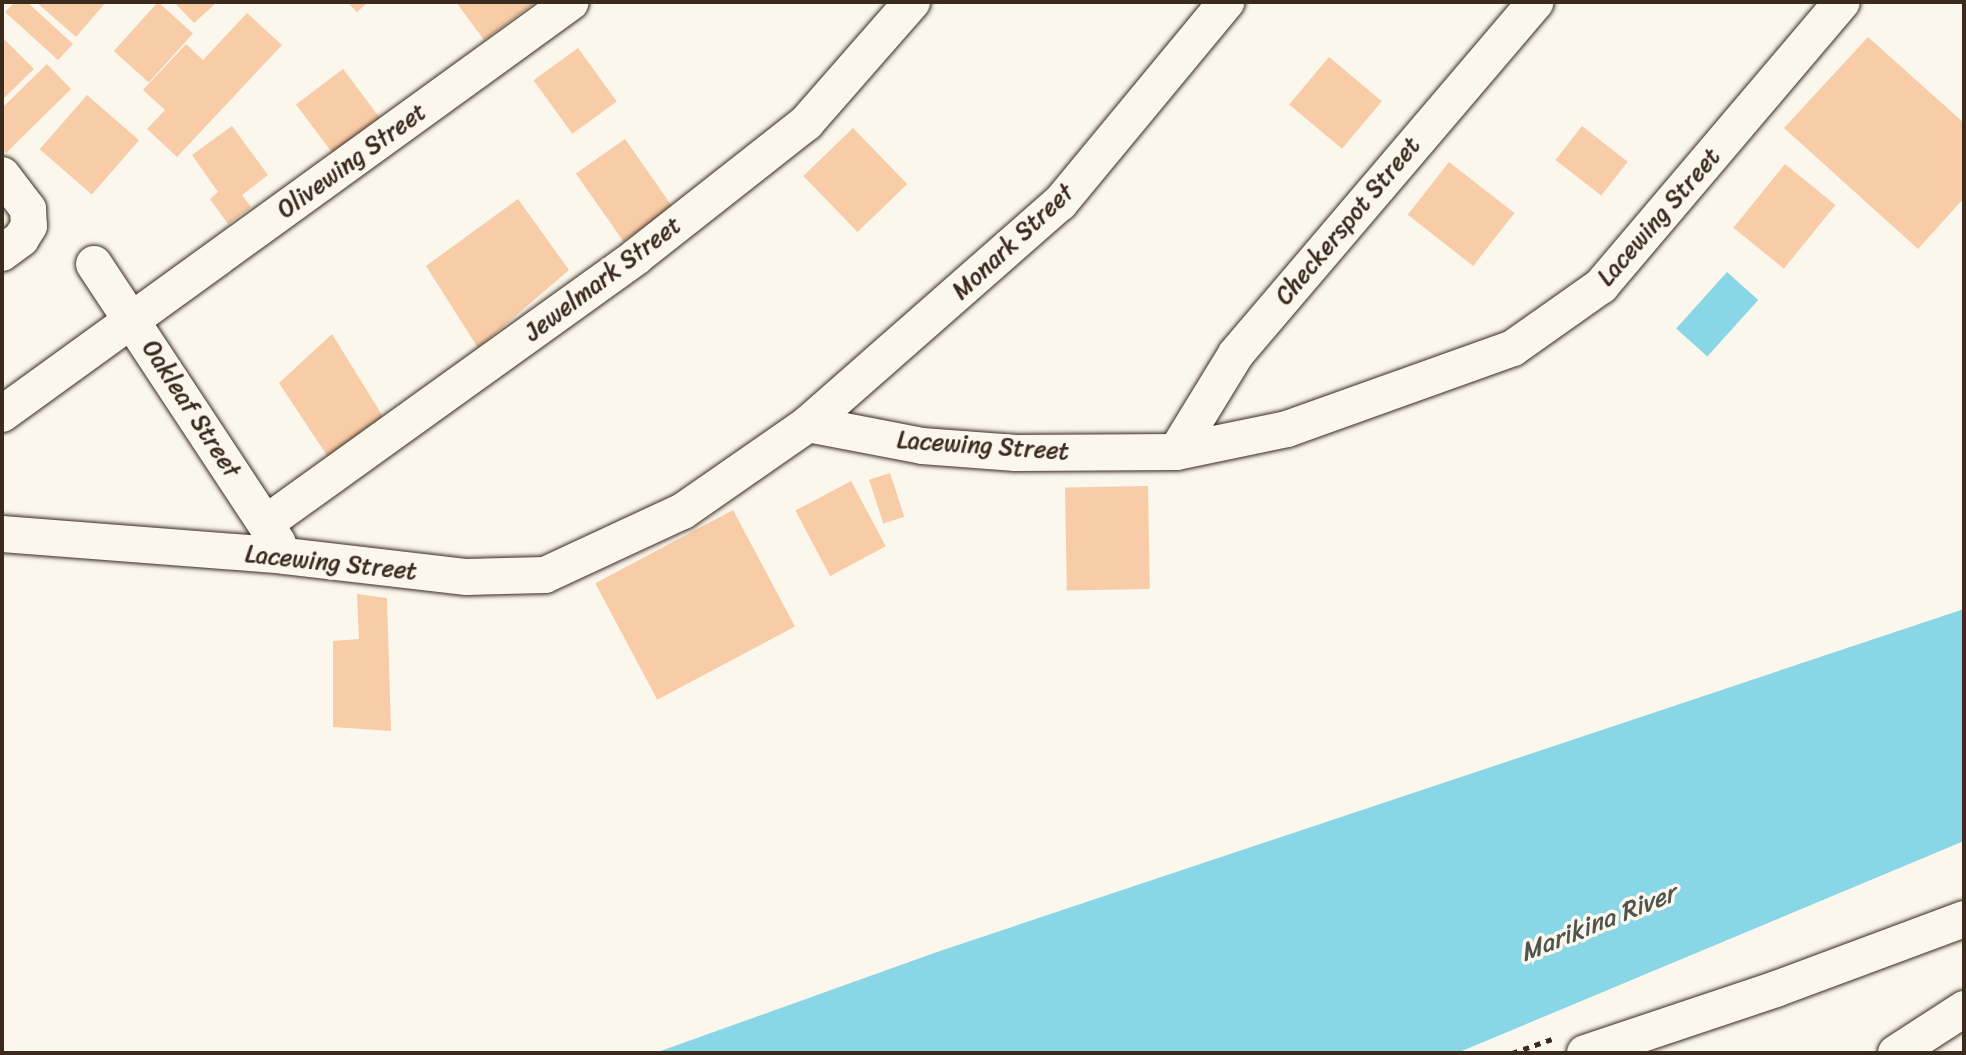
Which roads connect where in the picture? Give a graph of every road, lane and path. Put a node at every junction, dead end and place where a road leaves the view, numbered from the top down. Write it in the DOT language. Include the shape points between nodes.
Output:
graph roads {
  1 [pos="571,2"];
  2 [pos="912,2"];
  3 [pos="1226,2"];
  4 [pos="1536,2"];
  5 [pos="1842,2"];
  6 [pos="2,175"];
  7 [pos="2,253"];
  8 [pos="94,264"];
  9 [pos="133,321"];
  10 [pos="2,414"];
  11 [pos="808,424"];
  12 [pos="1176,452"];
  13 [pos="266,523"];
  14 [pos="2,534"];
  15 [pos="285,556"];
  16 [pos="1964,919"];
  17 [pos="1964,1009"];
  18 [pos="1585,1053"];
  19 [pos="1896,1053"];
  1 -- 9 [label="street, Olivewing Street"];
  2 -- 13 [label="street, Jewelmark Street" via="806,123 637,256"];
  3 -- 11 [label="street, Monark Street" via="1060,203"];
  4 -- 12 [label="street, Checkerspot Street" via="1236,354"];
  5 -- 12 [label="street, Lacewing Street" via="1601,286 1513,348 1287,429"];
  6 -- 7 [label="street" via="28,209 29,226"];
  8 -- 9 [label="street, Oakleaf Street"];
  9 -- 10 [label="street"];
  9 -- 13 [label="street, Oakleaf Street"];
  11 -- 12 [label="street, Lacewing Street" via="922,446 1000,452"];
  11 -- 15 [label="street, Lacewing Street" via="683,511 545,575 467,577"];
  13 -- 15 [label="street, Oakleaf Street"];
  14 -- 15 [label="street, Lacewing Street"];
  16 -- 18 [label="street"];
  17 -- 19 [label="street"];
}
